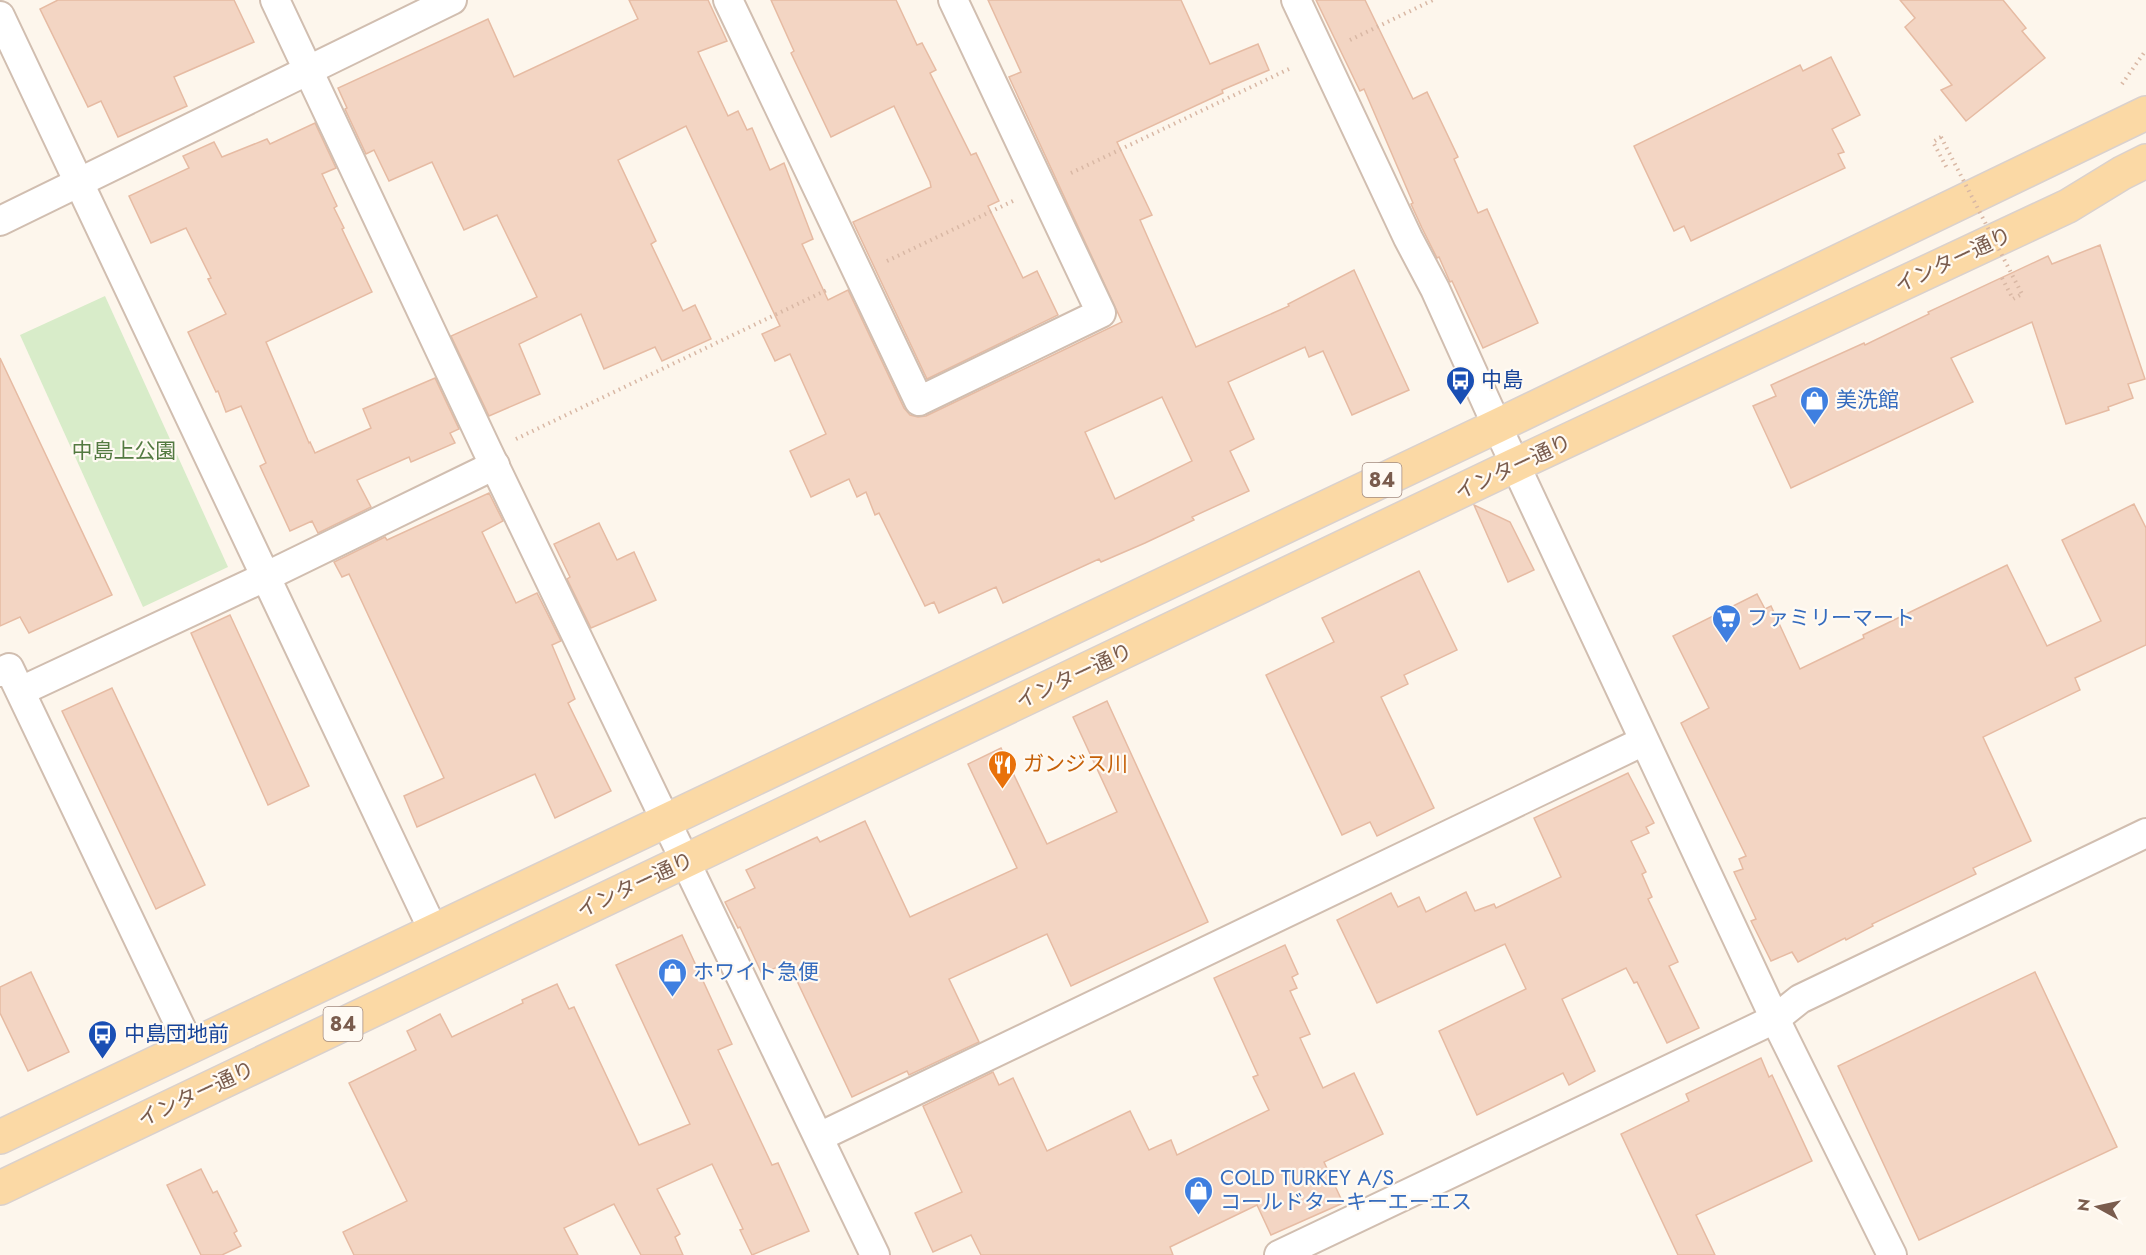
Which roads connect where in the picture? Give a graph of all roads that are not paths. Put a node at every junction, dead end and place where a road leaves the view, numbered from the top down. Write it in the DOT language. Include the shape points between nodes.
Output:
graph roads {
  1 [pos="275,0"];
  2 [pos="452,0"];
  3 [pos="728,0"];
  4 [pos="953,0"];
  5 [pos="1296,0"];
  6 [pos="0,16"];
  7 [pos="308,70"];
  8 [pos="2146,113"];
  9 [pos="2146,161"];
  10 [pos="79,183"];
  11 [pos="2146,184"];
  12 [pos="2068,206"];
  13 [pos="0,221"];
  14 [pos="1497,426"];
  15 [pos="492,458"];
  16 [pos="1515,465"];
  17 [pos="267,576"];
  18 [pos="0,672"];
  19 [pos="21,691"];
  20 [pos="1644,741"];
  21 [pos="667,820"];
  22 [pos="2146,833"];
  23 [pos="686,861"];
  24 [pos="434,932"];
  25 [pos="1775,1019"];
  26 [pos="190,1047"];
  27 [pos="0,1137"];
  28 [pos="819,1137"];
  29 [pos="0,1188"];
  30 [pos="875,1255"];
  31 [pos="1279,1255"];
  32 [pos="1892,1255"];
  1 -- 7 [label="street"];
  2 -- 7 [label="street"];
  3 -- 4 [label="street" via="919,401 1101,313"];
  5 -- 14 [label="street"];
  6 -- 10 [label="street"];
  7 -- 10 [label="street"];
  7 -- 15 [label="street"];
  8 -- 14 [label="main road, インター通り / 84"];
  9 -- 12 [label="main road, インター通り / 84"];
  10 -- 13 [label="street"];
  10 -- 17 [label="street"];
  11 -- 12 [label="main road"];
  12 -- 16 [label="main road, インター通り / 84"];
  14 -- 16 [label="street"];
  14 -- 21 [label="main road, インター通り / 84"];
  15 -- 17 [label="street"];
  15 -- 21 [label="street"];
  16 -- 20 [label="street"];
  16 -- 23 [label="main road, インター通り / 84"];
  17 -- 19 [label="street"];
  17 -- 24 [label="street"];
  18 -- 19 [label="street" via="9,668"];
  19 -- 26 [label="street"];
  20 -- 25 [label="street"];
  20 -- 28 [label="street"];
  21 -- 23 [label="street"];
  21 -- 24 [label="main road, インター通り / 84"];
  22 -- 25 [label="street" via="1800,999"];
  23 -- 28 [label="street"];
  23 -- 29 [label="main road, インター通り / 84"];
  24 -- 26 [label="main road, インター通り / 84"];
  25 -- 31 [label="street"];
  25 -- 32 [label="street"];
  26 -- 27 [label="main road, インター通り / 84"];
  28 -- 30 [label="street"];
}
